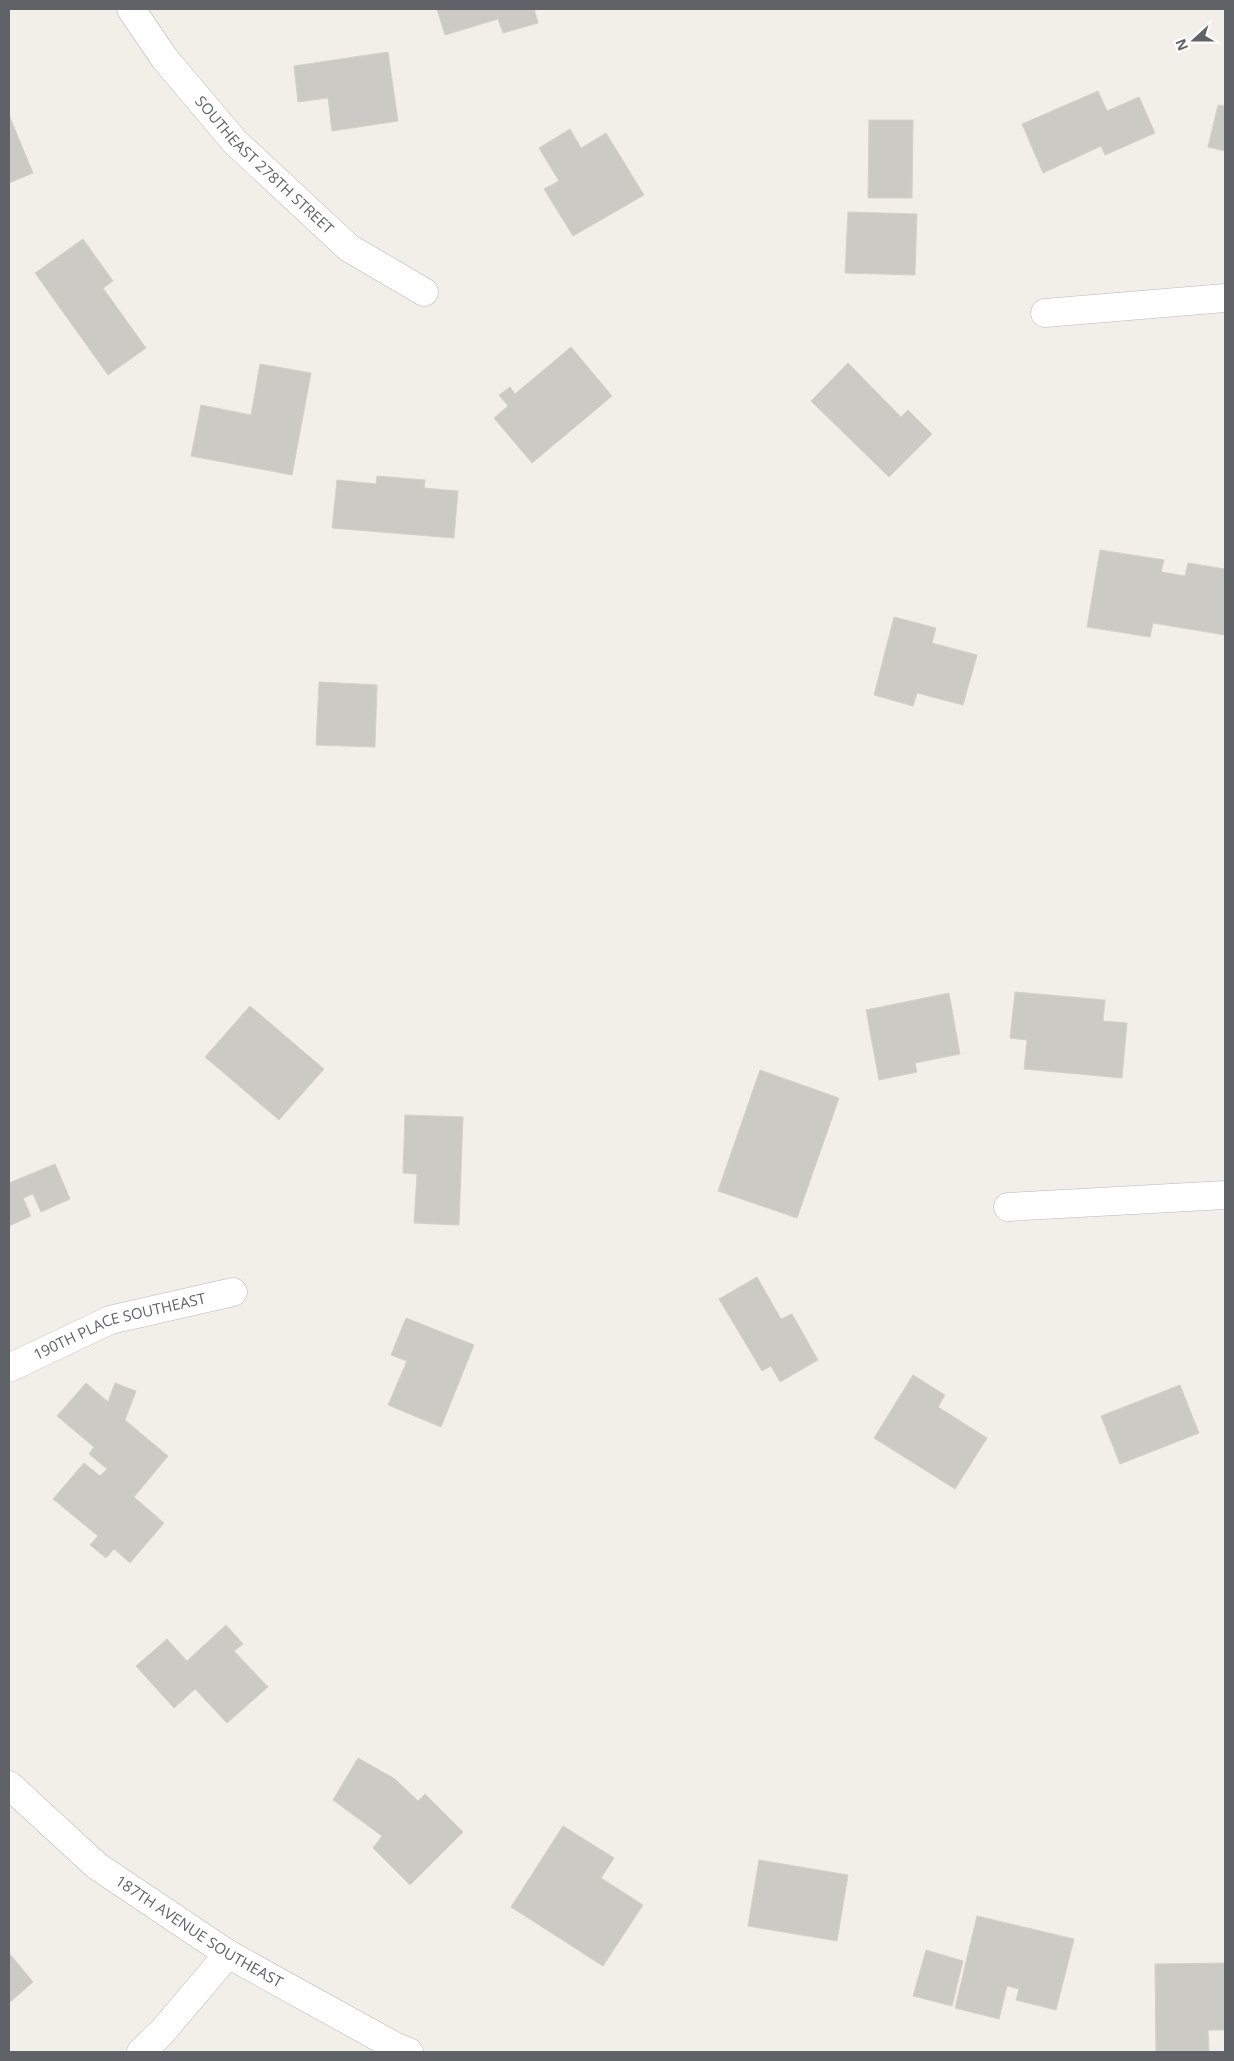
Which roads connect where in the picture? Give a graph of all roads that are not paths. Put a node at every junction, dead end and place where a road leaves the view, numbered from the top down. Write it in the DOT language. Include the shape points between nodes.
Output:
graph roads {
  1 [pos="131,9"];
  2 [pos="424,292"];
  3 [pos="1225,298"];
  4 [pos="1045,313"];
  5 [pos="1225,1195"];
  6 [pos="1008,1207"];
  7 [pos="233,1292"];
  8 [pos="9,1368"];
  9 [pos="9,1785"];
  10 [pos="228,1954"];
  11 [pos="141,2052"];
  12 [pos="409,2052"];
  1 -- 2 [label="street, SOUTHEAST 278TH STREET" via="164,59 235,142 349,248"];
  3 -- 4 [label="street"];
  5 -- 6 [label="street"];
  7 -- 8 [label="street, 190TH PLACE SOUTHEAST" via="110,1320"];
  9 -- 10 [label="street, 187TH AVENUE SOUTHEAST" via="97,1866"];
  10 -- 11 [label="street"];
  10 -- 12 [label="street, 187TH AVENUE SOUTHEAST"];
}
